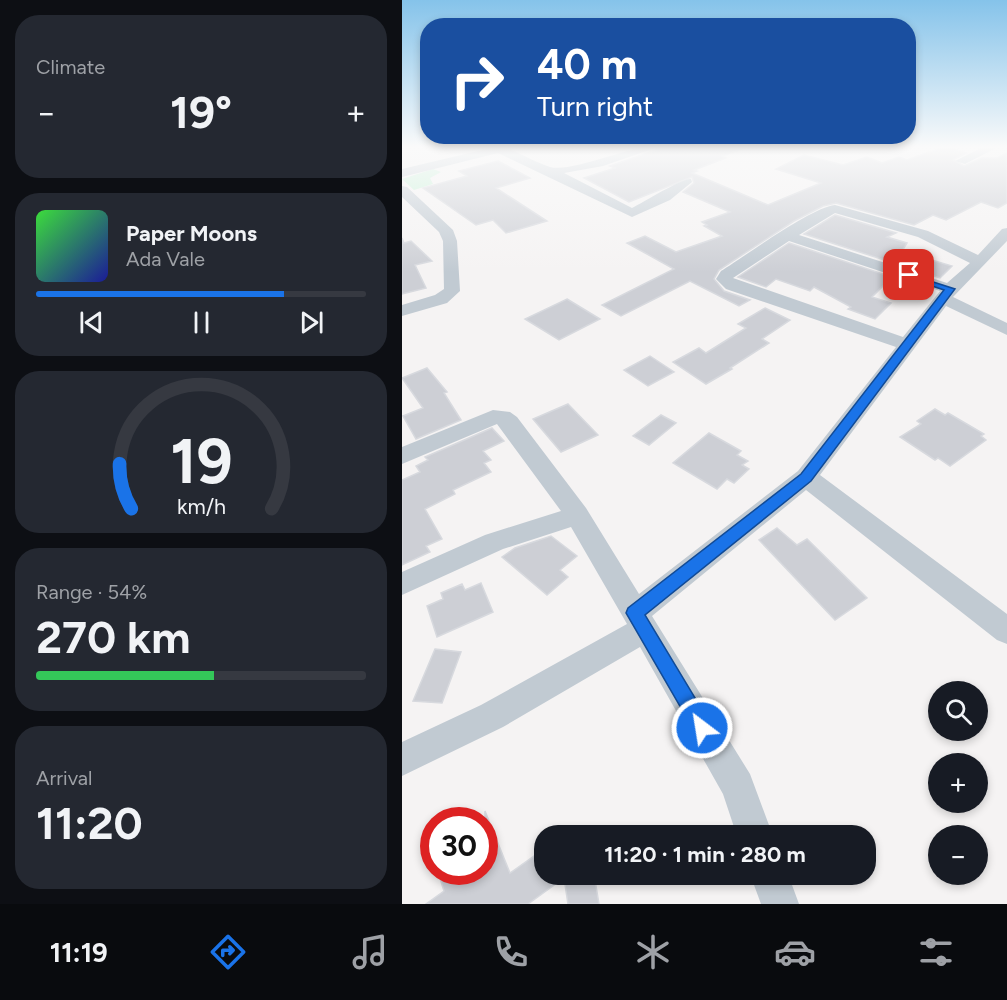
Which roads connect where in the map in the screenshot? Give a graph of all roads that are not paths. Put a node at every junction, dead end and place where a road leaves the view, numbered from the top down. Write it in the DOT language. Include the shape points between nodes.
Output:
graph roads {
  1 [pos="583,188"];
  2 [pos="678,188"];
  3 [pos="402,190"];
  4 [pos="1007,232"];
  5 [pos="786,235"];
  6 [pos="980,262"];
  7 [pos="946,293"];
  8 [pos="402,311"];
  9 [pos="1007,330"];
  10 [pos="906,344"];
  11 [pos="402,456"];
  12 [pos="806,477"];
  13 [pos="577,515"];
  14 [pos="402,584"];
  15 [pos="1004,621"];
  16 [pos="639,622"];
  17 [pos="402,759"];
  18 [pos="752,825"];
  19 [pos="773,885"];
  20 [pos="780,904"];
  1 -- 2 [label="street" via="632,213"];
  3 -- 8 [label="street" via="446,230 452,291 441,299"];
  4 -- 6 [label="street"];
  5 -- 6 [label="street" via="828,210 842,209 936,239"];
  5 -- 7 [label="street"];
  5 -- 10 [label="street" via="727,274 726,282"];
  6 -- 7 [label="street"];
  7 -- 9 [label="street"];
  7 -- 10 [label="street"];
  10 -- 12 [label="street"];
  11 -- 13 [label="street" via="493,417 502,417"];
  12 -- 15 [label="street"];
  12 -- 16 [label="street"];
  13 -- 14 [label="street" via="494,542"];
  13 -- 16 [label="street"];
  16 -- 17 [label="street" via="492,716"];
  16 -- 18 [label="street" via="738,786"];
  19 -- 20 [label="street"];
}
